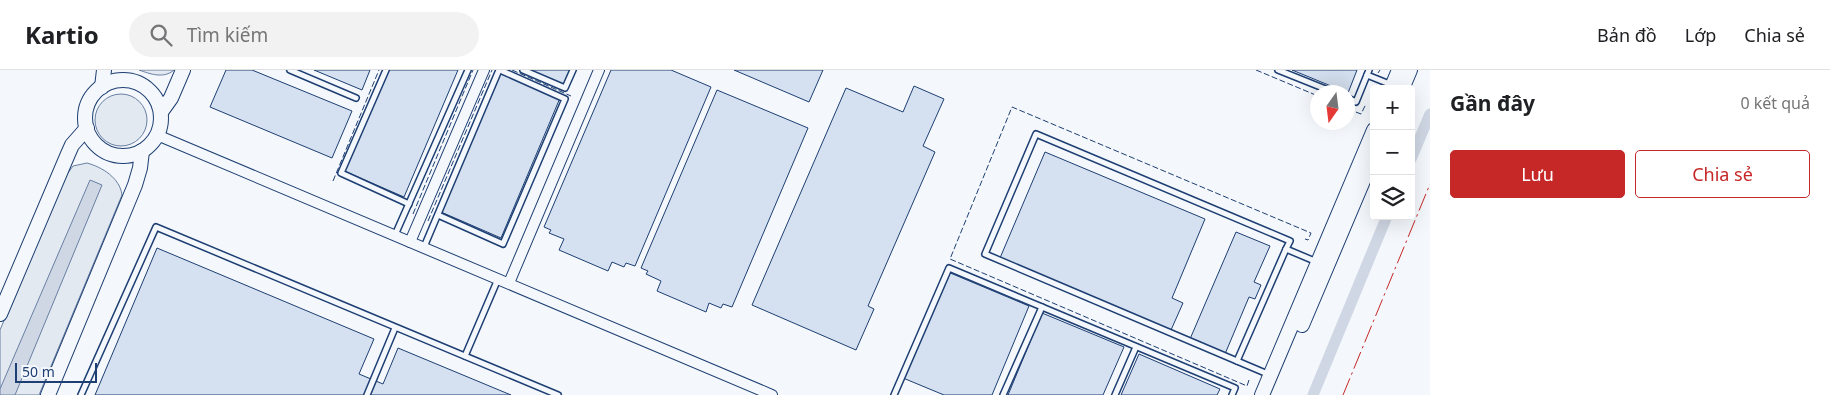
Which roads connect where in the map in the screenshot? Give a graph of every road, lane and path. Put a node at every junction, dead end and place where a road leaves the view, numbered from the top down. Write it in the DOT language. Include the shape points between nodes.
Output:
graph roads {
  1 [pos="104,70"];
  2 [pos="183,70"];
  3 [pos="290,70"];
  4 [pos="386,70"];
  5 [pos="468,70"];
  6 [pos="484,70"];
  7 [pos="499,70"];
  8 [pos="523,70"];
  9 [pos="573,70"];
  10 [pos="599,70"];
  11 [pos="1278,70"];
  12 [pos="1399,70"];
  13 [pos="1410,70"];
  14 [pos="1368,72"];
  15 [pos="1316,85"];
  16 [pos="1390,85"];
  17 [pos="1396,85"];
  18 [pos="1398,85"];
  19 [pos="102,87"];
  20 [pos="356,98"];
  21 [pos="1355,102"];
  22 [pos="161,112"];
  23 [pos="87,128"];
  24 [pos="157,135"];
  25 [pos="1370,140"];
  26 [pos="142,151"];
  27 [pos="1370,165"];
  28 [pos="409,204"];
  29 [pos="438,215"];
  30 [pos="395,235"];
  31 [pos="410,242"];
  32 [pos="424,248"];
  33 [pos="1286,249"];
  34 [pos="1318,263"];
  35 [pos="498,278"];
  36 [pos="509,283"];
  37 [pos="1042,307"];
  38 [pos="0,314"];
  39 [pos="395,328"];
  40 [pos="1136,347"];
  41 [pos="466,356"];
  42 [pos="1237,361"];
  43 [pos="1270,375"];
  44 [pos="48,395"];
  45 [pos="81,395"];
  46 [pos="367,395"];
  47 [pos="558,395"];
  48 [pos="772,395"];
  49 [pos="894,395"];
  50 [pos="1003,395"];
  51 [pos="1115,395"];
  52 [pos="1232,395"];
  53 [pos="1262,395"];
  54 [pos="1272,395"];
  1 -- 19 [label="main road"];
  2 -- 22 [label="main road"];
  3 -- 20 [label="lane"];
  4 -- 28 [label="lane" via="341,174"];
  5 -- 28 [label="lane"];
  6 -- 31 [label="street"];
  7 -- 29 [label="lane"];
  7 -- 29 [label="lane" via="566,99 504,244"];
  8 -- 9 [label="lane" via="565,88"];
  10 -- 36 [label="street"];
  11 -- 15 [label="lane"];
  12 -- 17 [label="main road"];
  13 -- 18 [label="main road"];
  14 -- 16 [label="lane"];
  14 -- 21 [label="lane"];
  19 -- 22 [label="main road" via="121,81 139,84 153,95"];
  19 -- 23 [label="main road" via="88,104"];
  22 -- 24 [label="main road"];
  23 -- 26 [label="main road" via="95,142 108,152 124,156"];
  23 -- 38 [label="main road" via="72,145"];
  24 -- 26 [label="main road"];
  24 -- 30 [label="street"];
  25 -- 34 [label="main road"];
  26 -- 44 [label="main road" via="135,185"];
  27 -- 54 [label="main road"];
  28 -- 30 [label="lane"];
  29 -- 32 [label="lane"];
  30 -- 31 [label="street"];
  31 -- 32 [label="street"];
  32 -- 35 [label="street"];
  33 -- 34 [label="lane"];
  33 -- 42 [label="lane"];
  33 -- 42 [label="lane" via="1290,241 1036,134 984,254"];
  34 -- 43 [label="main road"];
  35 -- 36 [label="street"];
  35 -- 41 [label="lane"];
  36 -- 48 [label="street"];
  37 -- 40 [label="lane"];
  37 -- 49 [label="lane" via="949,268"];
  37 -- 50 [label="lane"];
  39 -- 41 [label="lane"];
  39 -- 45 [label="lane" via="156,227"];
  39 -- 46 [label="lane"];
  40 -- 51 [label="lane"];
  40 -- 52 [label="lane" via="1235,388"];
  41 -- 47 [label="lane"];
  42 -- 43 [label="lane"];
  43 -- 53 [label="main road"];
}
